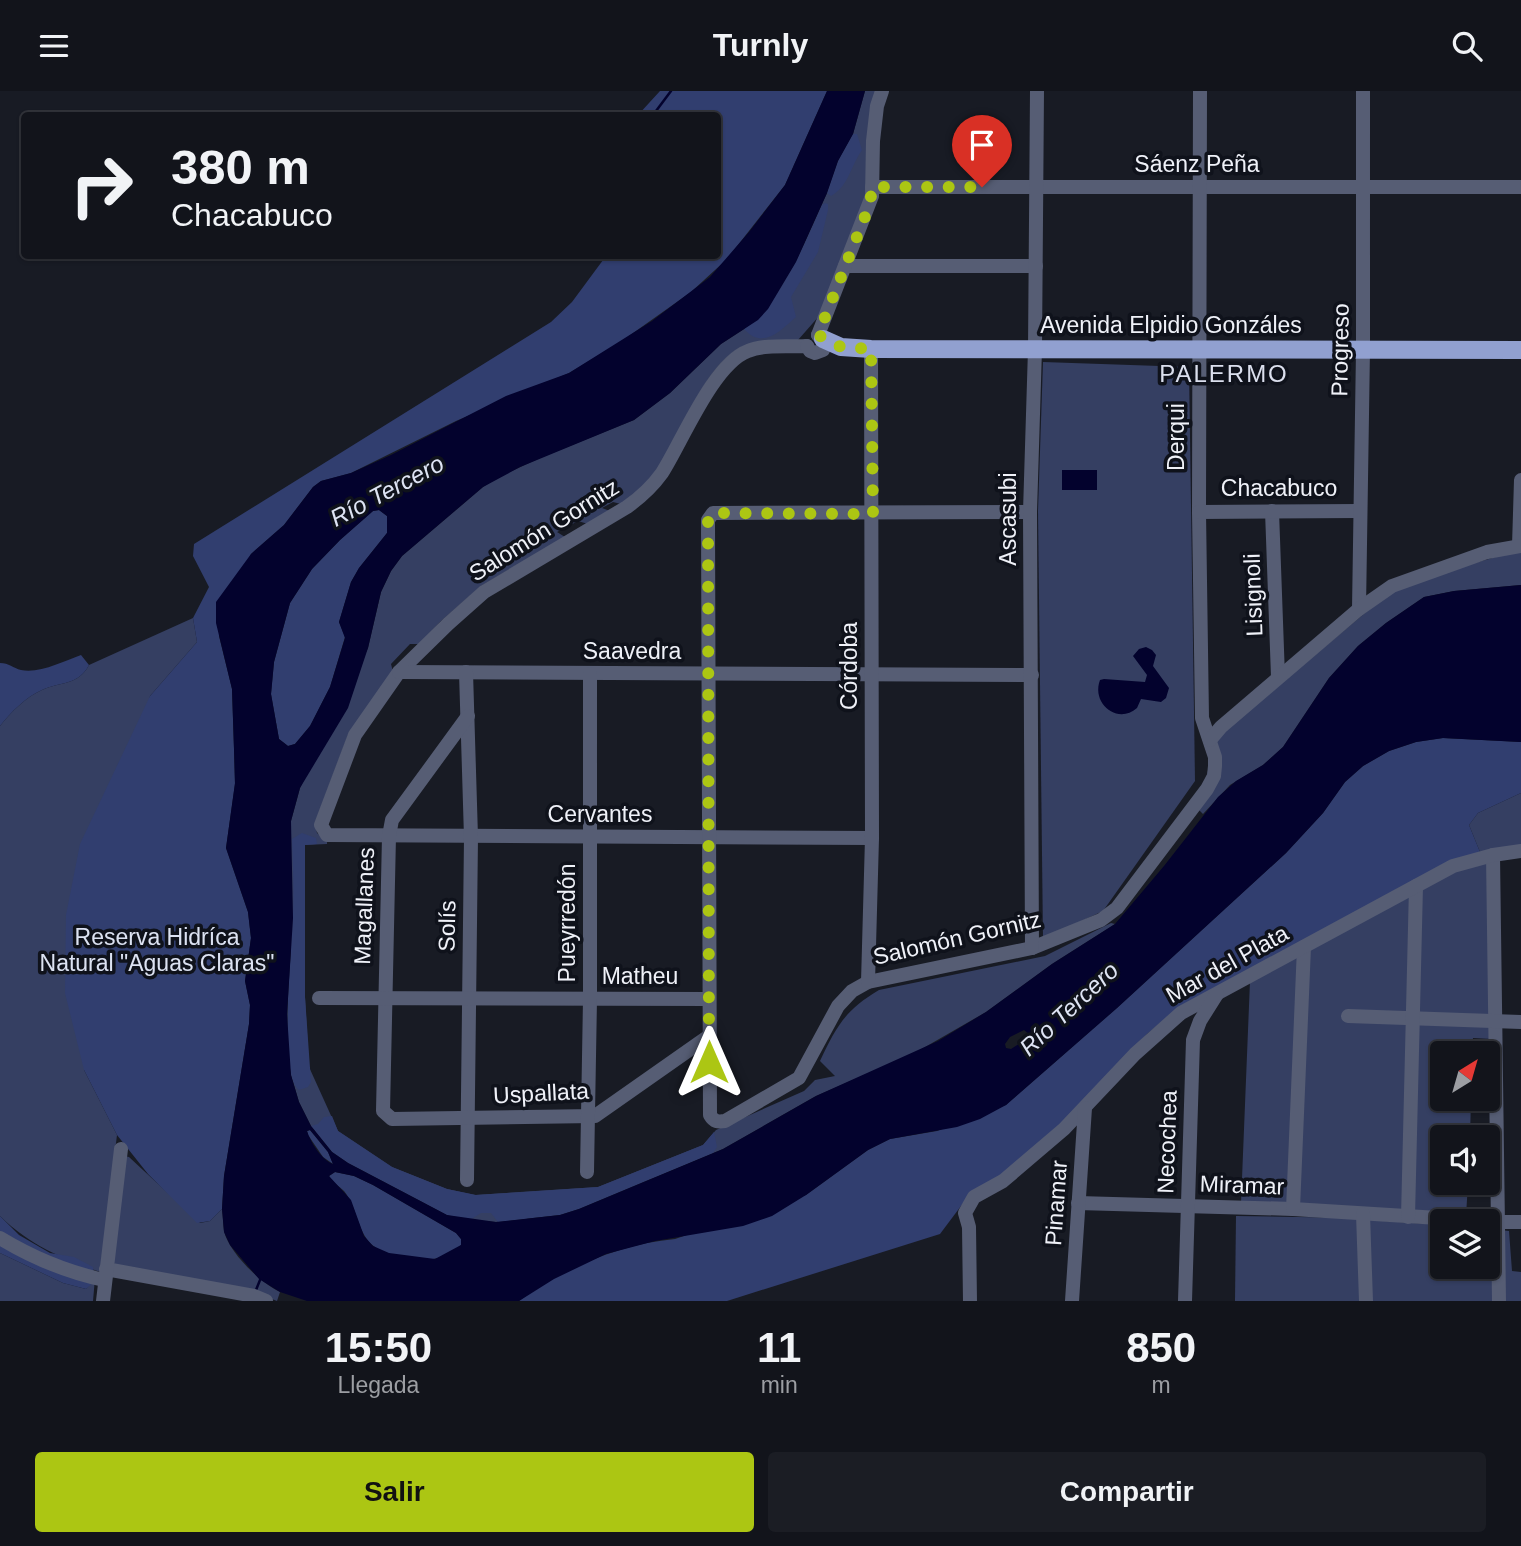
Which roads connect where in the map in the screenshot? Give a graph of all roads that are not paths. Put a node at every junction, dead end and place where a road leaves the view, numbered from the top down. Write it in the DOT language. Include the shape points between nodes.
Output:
graph roads {
  1 [pos="882,91"];
  2 [pos="1037,91"];
  3 [pos="1200,91"];
  4 [pos="1363,91"];
  5 [pos="1037,186"];
  6 [pos="872,187"];
  7 [pos="1363,187"];
  8 [pos="1521,187"];
  9 [pos="1199,188"];
  10 [pos="845,266"];
  11 [pos="1036,266"];
  12 [pos="816,343"];
  13 [pos="871,349"];
  14 [pos="1035,349"];
  15 [pos="1363,349"];
  16 [pos="1521,349"];
  17 [pos="1199,350"];
  18 [pos="1521,480"];
  19 [pos="1359,510"];
  20 [pos="1272,511"];
  21 [pos="1030,512"];
  22 [pos="1199,512"];
  23 [pos="873,514"];
  24 [pos="1520,546"];
  25 [pos="1359,609"];
  26 [pos="399,672"];
  27 [pos="466,672"];
  28 [pos="590,674"];
  29 [pos="709,674"];
  30 [pos="872,675"];
  31 [pos="1032,675"];
  32 [pos="1278,677"];
  33 [pos="468,716"];
  34 [pos="1210,740"];
  35 [pos="327,835"];
  36 [pos="389,836"];
  37 [pos="590,836"];
  38 [pos="710,836"];
  39 [pos="471,837"];
  40 [pos="872,838"];
  41 [pos="1521,851"];
  42 [pos="1493,855"];
  43 [pos="1416,886"];
  44 [pos="1304,947"];
  45 [pos="1032,948"];
  46 [pos="868,982"];
  47 [pos="1219,991"];
  48 [pos="319,998"];
  49 [pos="384,998"];
  50 [pos="469,999"];
  51 [pos="590,999"];
  52 [pos="709,999"];
  53 [pos="1348,1016"];
  54 [pos="1412,1017"];
  55 [pos="1495,1021"];
  56 [pos="1521,1021"];
  57 [pos="1168,1023"];
  58 [pos="709,1035"];
  59 [pos="1193,1039"];
  60 [pos="1085,1108"];
  61 [pos="588,1116"];
  62 [pos="467,1118"];
  63 [pos="392,1119"];
  64 [pos="121,1149"];
  65 [pos="587,1173"];
  66 [pos="467,1180"];
  67 [pos="1078,1203"];
  68 [pos="1187,1206"];
  69 [pos="1293,1209"];
  70 [pos="1491,1209"];
  71 [pos="1363,1214"];
  72 [pos="1408,1217"];
  73 [pos="1430,1218"];
  74 [pos="1500,1222"];
  75 [pos="1521,1222"];
  76 [pos="0,1238"];
  77 [pos="105,1275"];
  78 [pos="1497,1279"];
  79 [pos="103,1301"];
  80 [pos="265,1301"];
  81 [pos="970,1301"];
  82 [pos="1072,1301"];
  83 [pos="1185,1301"];
  84 [pos="1366,1301"];
  85 [pos="1499,1301"];
  1 -- 6 [label="street" via="873,141"];
  2 -- 5 [label="street, Ascasubi"];
  3 -- 9 [label="street, Derqui"];
  4 -- 7 [label="street, Progreso"];
  5 -- 6 [label="street, Sáenz Peña"];
  5 -- 9 [label="street, Sáenz Peña"];
  5 -- 11 [label="street, Ascasubi"];
  6 -- 10 [label="street" via="870,204"];
  7 -- 8 [label="street, Sáenz Peña"];
  7 -- 9 [label="street, Sáenz Peña"];
  7 -- 15 [label="street, Progreso"];
  9 -- 17 [label="street, Derqui"];
  10 -- 11 [label="street"];
  10 -- 12 [label="street"];
  11 -- 14 [label="street, Ascasubi"];
  12 -- 13 [label="main road, Avenida Elpidio Gonzáles"];
  12 -- 26 [label="street, Salomón Gornitz" via="751,349 737,357 714,384 647,492 484,592"];
  13 -- 14 [label="main road, Avenida Elpidio Gonzáles"];
  13 -- 23 [label="street, Córdoba"];
  14 -- 17 [label="main road, Avenida Elpidio Gonzáles"];
  14 -- 21 [label="street, Ascasubi"];
  15 -- 16 [label="main road, Avenida Elpidio Gonzáles"];
  15 -- 17 [label="main road, Avenida Elpidio Gonzáles"];
  15 -- 19 [label="street, Progreso"];
  17 -- 22 [label="street, Derqui"];
  18 -- 24 [label="street"];
  19 -- 20 [label="street, Chacabuco"];
  19 -- 25 [label="street, Progreso"];
  20 -- 22 [label="street, Chacabuco"];
  20 -- 32 [label="street, Lisignoli"];
  21 -- 23 [label="street"];
  21 -- 31 [label="street, Ascasubi"];
  22 -- 34 [label="street, Derqui" via="1202,718"];
  23 -- 29 [label="street" via="713,513 708,520"];
  23 -- 30 [label="street, Córdoba"];
  24 -- 25 [label="street" via="1410,578"];
  25 -- 32 [label="street"];
  26 -- 27 [label="street, Saavedra"];
  26 -- 35 [label="street, Salomón Gornitz" via="350,744 321,825"];
  27 -- 28 [label="street, Saavedra"];
  27 -- 33 [label="street, Solís"];
  28 -- 29 [label="street, Saavedra"];
  28 -- 37 [label="street, Pueyrredón"];
  29 -- 30 [label="street, Saavedra"];
  29 -- 38 [label="street"];
  30 -- 31 [label="street, Saavedra"];
  30 -- 40 [label="street, Córdoba"];
  31 -- 45 [label="street, Ascasubi"];
  32 -- 34 [label="street"];
  33 -- 36 [label="street, Magallanes" via="392,820"];
  33 -- 39 [label="street, Solís"];
  34 -- 45 [label="street, Salomón Gornitz" via="1216,766 1207,789 1117,908 1101,921"];
  35 -- 36 [label="street, Cervantes"];
  36 -- 39 [label="street, Cervantes"];
  36 -- 49 [label="street, Magallanes"];
  37 -- 38 [label="street, Cervantes"];
  37 -- 39 [label="street, Cervantes"];
  37 -- 51 [label="street, Pueyrredón"];
  38 -- 40 [label="street, Cervantes"];
  38 -- 52 [label="street"];
  39 -- 50 [label="street, Solís"];
  40 -- 46 [label="street, Córdoba"];
  41 -- 42 [label="street, Mar del Plata"];
  42 -- 43 [label="street, Mar del Plata" via="1453,866"];
  42 -- 55 [label="street"];
  43 -- 44 [label="street, Mar del Plata"];
  43 -- 54 [label="street"];
  44 -- 47 [label="street, Mar del Plata"];
  44 -- 69 [label="street"];
  45 -- 46 [label="street, Salomón Gornitz"];
  46 -- 58 [label="street, Salomón Gornitz" via="838,1006 799,1078 725,1121 718,1122 710,1115"];
  47 -- 57 [label="street, Mar del Plata"];
  47 -- 59 [label="street, Necochea"];
  48 -- 49 [label="street, Matheu"];
  49 -- 50 [label="street, Matheu"];
  49 -- 63 [label="street, Magallanes" via="383,1111"];
  50 -- 51 [label="street, Matheu"];
  50 -- 62 [label="street, Solís"];
  51 -- 52 [label="street, Matheu"];
  51 -- 61 [label="street, Pueyrredón"];
  52 -- 58 [label="street"];
  53 -- 54 [label="street"];
  54 -- 55 [label="street"];
  54 -- 72 [label="street"];
  55 -- 56 [label="street"];
  55 -- 70 [label="street"];
  57 -- 59 [label="street" via="1185,1028"];
  57 -- 60 [label="street, Mar del Plata"];
  58 -- 61 [label="street, Uspallata" via="595,1116"];
  59 -- 68 [label="street, Necochea"];
  60 -- 67 [label="street, Pinamar"];
  60 -- 81 [label="street, Mar del Plata" via="1012,1174 974,1197 965,1213 970,1227"];
  61 -- 62 [label="street, Uspallata"];
  61 -- 65 [label="street, Pueyrredón"];
  62 -- 63 [label="street, Uspallata"];
  62 -- 66 [label="street, Solís"];
  64 -- 77 [label="street"];
  67 -- 68 [label="street, Miramar"];
  67 -- 82 [label="street, Pinamar"];
  68 -- 69 [label="street, Miramar"];
  68 -- 83 [label="street, Necochea"];
  69 -- 71 [label="street, Miramar"];
  71 -- 72 [label="street, Miramar"];
  71 -- 84 [label="street"];
  72 -- 73 [label="street, Miramar"];
  74 -- 75 [label="street, Miramar"];
  76 -- 77 [label="street" via="75,1273"];
  77 -- 79 [label="street"];
  77 -- 80 [label="street"];
  78 -- 85 [label="street"];
}
